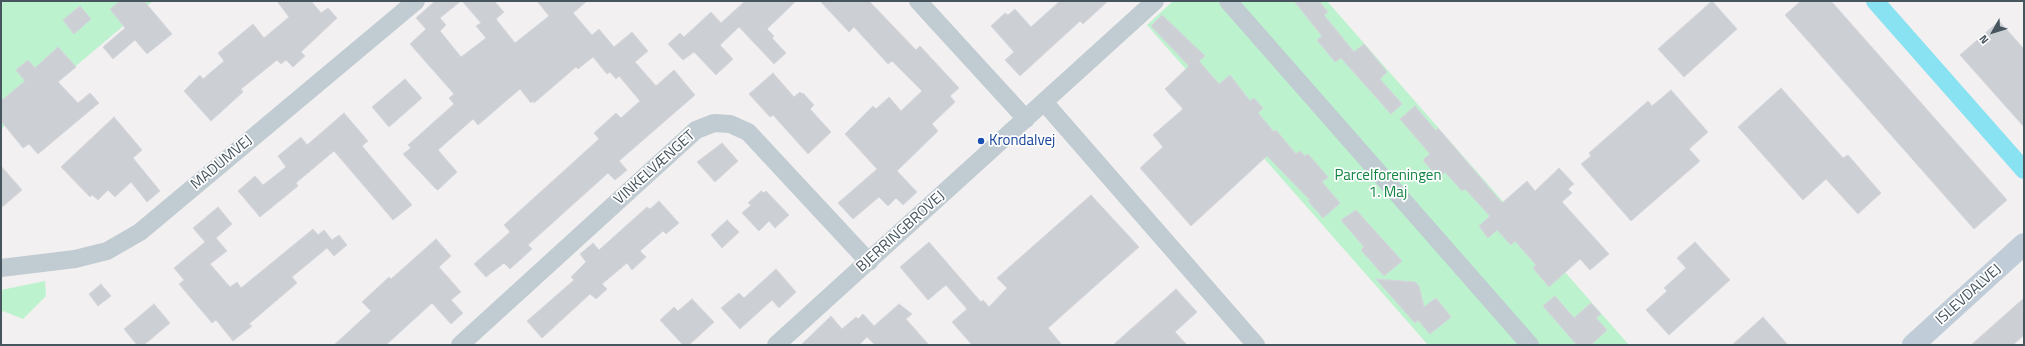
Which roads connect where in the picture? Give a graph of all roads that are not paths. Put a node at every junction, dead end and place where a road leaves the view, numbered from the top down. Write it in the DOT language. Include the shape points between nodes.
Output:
graph roads {
  1 [pos="416,1"];
  2 [pos="918,1"];
  3 [pos="1155,1"];
  4 [pos="1228,1"];
  5 [pos="1044,102"];
  6 [pos="1026,119"];
  7 [pos="2023,247"];
  8 [pos="869,262"];
  9 [pos="1,268"];
  10 [pos="460,345"];
  11 [pos="776,345"];
  12 [pos="1256,345"];
  13 [pos="1530,345"];
  14 [pos="1914,345"];
  1 -- 9 [label="street, MADUMVEJ" via="140,232 107,250 75,260"];
  2 -- 6 [label="street"];
  3 -- 5 [label="street, BJERRINGBROVEJ"];
  4 -- 13 [label="street"];
  5 -- 6 [label="street, BJERRINGBROVEJ"];
  5 -- 12 [label="street"];
  6 -- 8 [label="street, BJERRINGBROVEJ"];
  7 -- 14 [label="street, ISLEVDALVEJ"];
  8 -- 10 [label="street, VINKELVÆNGET" via="748,132 730,124 714,124 696,130"];
  8 -- 11 [label="street, BJERRINGBROVEJ"];
}
